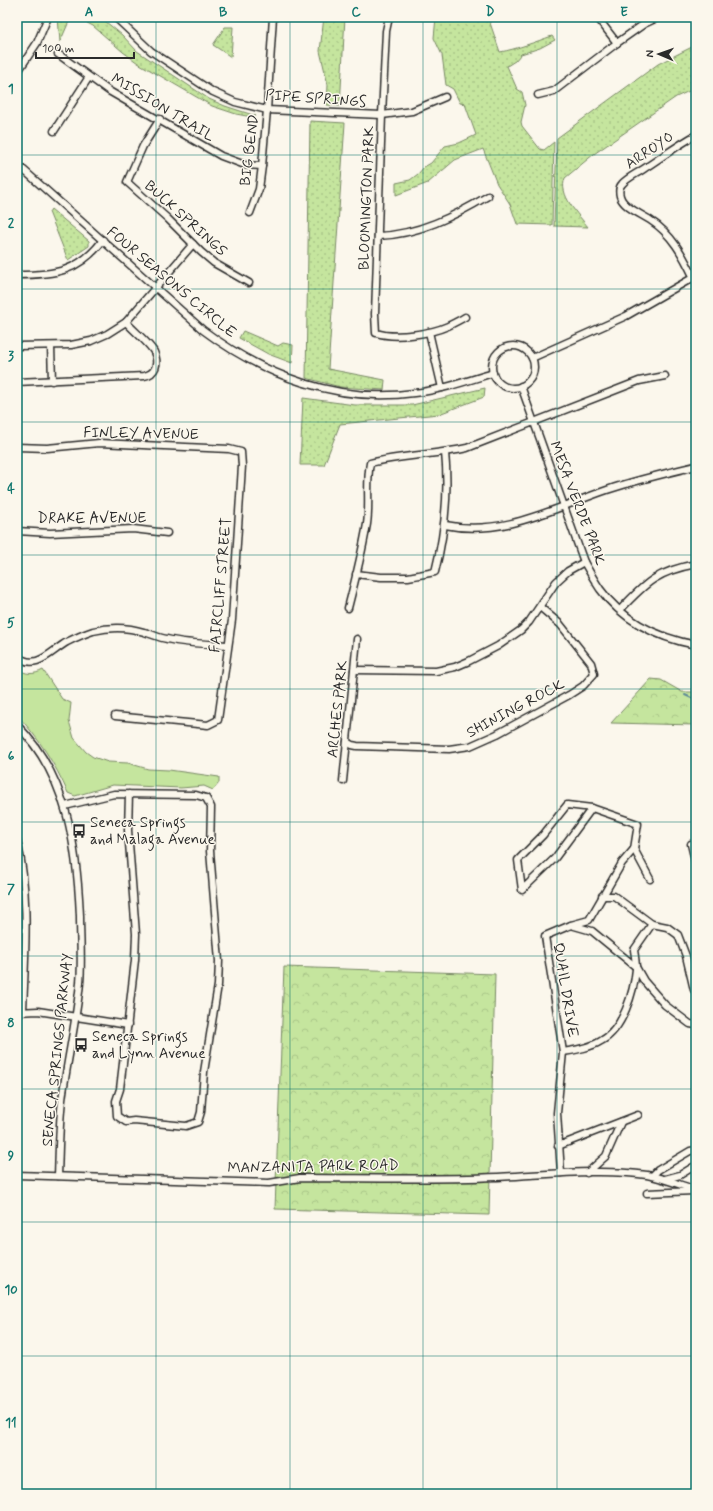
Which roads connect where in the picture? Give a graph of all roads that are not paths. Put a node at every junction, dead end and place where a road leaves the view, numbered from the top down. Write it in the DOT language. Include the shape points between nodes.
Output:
graph roads {
  1 [pos="48,17"];
  2 [pos="115,17"];
  3 [pos="272,17"];
  4 [pos="388,17"];
  5 [pos="597,17"];
  6 [pos="659,17"];
  7 [pos="617,43"];
  8 [pos="58,54"];
  9 [pos="17,73"];
  10 [pos="89,77"];
  11 [pos="538,95"];
  12 [pos="445,97"];
  13 [pos="267,110"];
  14 [pos="382,115"];
  15 [pos="160,120"];
  16 [pos="54,131"];
  17 [pos="696,135"];
  18 [pos="17,164"];
  19 [pos="262,166"];
  20 [pos="488,196"];
  21 [pos="250,213"];
  22 [pos="378,236"];
  23 [pos="104,240"];
  24 [pos="193,244"];
  25 [pos="17,276"];
  26 [pos="695,277"];
  27 [pos="249,283"];
  28 [pos="157,288"];
  29 [pos="465,317"];
  30 [pos="126,322"];
  31 [pos="429,332"];
  32 [pos="17,346"];
  33 [pos="51,346"];
  34 [pos="532,358"];
  35 [pos="493,373"];
  36 [pos="665,376"];
  37 [pos="52,381"];
  38 [pos="17,382"];
  39 [pos="521,386"];
  40 [pos="442,388"];
  41 [pos="534,422"];
  42 [pos="17,447"];
  43 [pos="241,452"];
  44 [pos="445,452"];
  45 [pos="696,466"];
  46 [pos="564,506"];
  47 [pos="445,525"];
  48 [pos="17,531"];
  49 [pos="166,533"];
  50 [pos="584,562"];
  51 [pos="696,564"];
  52 [pos="356,574"];
  53 [pos="540,607"];
  54 [pos="348,608"];
  55 [pos="620,610"];
  56 [pos="357,639"];
  57 [pos="228,645"];
  58 [pos="696,645"];
  59 [pos="17,656"];
  60 [pos="354,670"];
  61 [pos="115,716"];
  62 [pos="17,725"];
  63 [pos="347,742"];
  64 [pos="343,781"];
  65 [pos="129,794"];
  66 [pos="65,806"];
  67 [pos="592,808"];
  68 [pos="17,840"];
  69 [pos="691,844"];
  70 [pos="634,849"];
  71 [pos="696,865"];
  72 [pos="650,879"];
  73 [pos="602,896"];
  74 [pos="25,917"];
  75 [pos="17,918"];
  76 [pos="652,924"];
  77 [pos="571,925"];
  78 [pos="636,967"];
  79 [pos="696,991"];
  80 [pos="20,1011"];
  81 [pos="75,1017"];
  82 [pos="696,1024"];
  83 [pos="128,1025"];
  84 [pos="563,1052"];
  85 [pos="638,1115"];
  86 [pos="621,1122"];
  87 [pos="558,1146"];
  88 [pos="696,1150"];
  89 [pos="693,1167"];
  90 [pos="561,1173"];
  91 [pos="587,1173"];
  92 [pos="17,1175"];
  93 [pos="58,1176"];
  94 [pos="652,1176"];
  95 [pos="665,1179"];
  96 [pos="695,1190"];
  97 [pos="647,1193"];
  1 -- 9 [label="street" via="37,43"];
  2 -- 13 [label="street, PIPE SPRINGS" via="151,51 213,92 235,102"];
  3 -- 13 [label="street, BIG BEND"];
  4 -- 14 [label="street, BLOOMINGTON PARK"];
  5 -- 7 [label="street"];
  6 -- 7 [label="street"];
  7 -- 11 [label="street" via="554,91"];
  8 -- 10 [label="street, MISSION TRAIL"];
  10 -- 15 [label="street, MISSION TRAIL"];
  10 -- 16 [label="street"];
  12 -- 14 [label="street, PIPE SPRINGS" via="412,111"];
  13 -- 14 [label="street, PIPE SPRINGS"];
  13 -- 19 [label="street, BIG BEND"];
  14 -- 22 [label="street, BLOOMINGTON PARK"];
  15 -- 19 [label="street, MISSION TRAIL" via="229,160 245,165"];
  15 -- 24 [label="street, BUCK SPRINGS" via="143,146 127,182"];
  17 -- 26 [label="street, ARROYO" via="622,184 619,189 622,201 668,234"];
  18 -- 23 [label="street, FOUR SEASONS CIRCLE"];
  19 -- 21 [label="street, BIG BEND" via="259,188"];
  20 -- 22 [label="street" via="464,210 413,231"];
  22 -- 31 [label="street, BLOOMINGTON PARK" via="376,333 386,336"];
  23 -- 25 [label="street" via="84,260 60,272"];
  23 -- 28 [label="street, FOUR SEASONS CIRCLE"];
  24 -- 27 [label="street, BUCK SPRINGS" via="214,263"];
  24 -- 28 [label="street"];
  26 -- 34 [label="street" via="626,316"];
  28 -- 30 [label="street"];
  28 -- 40 [label="street, FOUR SEASONS CIRCLE" via="222,344 258,365 282,375 318,387 369,395 413,394"];
  29 -- 31 [label="street"];
  30 -- 33 [label="street" via="91,341"];
  30 -- 37 [label="street" via="153,351 156,368 152,373 144,376"];
  31 -- 40 [label="street"];
  32 -- 33 [label="street"];
  33 -- 37 [label="street"];
  34 -- 35 [label="street" via="522,348 509,346 497,353 492,366"];
  34 -- 39 [label="street" via="534,364 531,377"];
  35 -- 39 [label="street" via="502,384"];
  35 -- 40 [label="street, FOUR SEASONS CIRCLE"];
  36 -- 41 [label="street" via="640,381"];
  37 -- 38 [label="street"];
  39 -- 41 [label="street, MESA VERDE PARK"];
  41 -- 44 [label="street" via="467,448"];
  41 -- 46 [label="street, MESA VERDE PARK"];
  42 -- 43 [label="street, FINLEY AVENUE" via="46,448 113,443 229,449"];
  43 -- 57 [label="street, FAIRCLIFF STREET" via="236,573"];
  44 -- 47 [label="street"];
  44 -- 52 [label="street" via="370,464 367,524"];
  45 -- 46 [label="street" via="621,485"];
  46 -- 47 [label="street" via="497,527 461,528"];
  46 -- 50 [label="street, MESA VERDE PARK"];
  47 -- 52 [label="street" via="435,572 408,577"];
  48 -- 49 [label="street, DRAKE AVENUE" via="50,533 133,529"];
  50 -- 53 [label="street" via="556,582"];
  50 -- 55 [label="street, MESA VERDE PARK" via="600,589"];
  51 -- 55 [label="street" via="671,569 650,580"];
  52 -- 54 [label="street"];
  53 -- 60 [label="street" via="512,638 455,667 436,671"];
  53 -- 63 [label="street, SHINING ROCK" via="560,624 591,663 594,674 583,686 497,734 470,746 449,750 352,746"];
  55 -- 58 [label="street, MESA VERDE PARK" via="654,633"];
  56 -- 60 [label="street, ARCHES PARK"];
  57 -- 59 [label="street" via="182,642 136,630 112,628 79,636 66,642 42,660 31,663 22,661"];
  57 -- 61 [label="street, FAIRCLIFF STREET" via="218,720 208,725"];
  60 -- 63 [label="street, ARCHES PARK"];
  62 -- 66 [label="street, SENECA SPRINGS PARKWAY" via="51,773"];
  63 -- 64 [label="street, ARCHES PARK"];
  65 -- 66 [label="street" via="106,795"];
  65 -- 83 [label="street" via="128,838 136,934 134,982"];
  65 -- 83 [label="street" via="196,795 206,798 211,807 210,851 219,961 218,985 198,1122 186,1126 126,1122 117,1116 116,1101 120,1089"];
  66 -- 81 [label="street, SENECA SPRINGS PARKWAY" via="75,853 79,900 80,983"];
  67 -- 67 [label="street" via="567,805 543,835 518,860 522,890 555,858"];
  67 -- 70 [label="street" via="638,824"];
  68 -- 74 [label="street" via="22,859"];
  69 -- 71 [label="street"];
  70 -- 72 [label="street"];
  70 -- 73 [label="street" via="622,863"];
  73 -- 76 [label="street" via="614,896"];
  73 -- 77 [label="street" via="589,920"];
  74 -- 75 [label="street"];
  74 -- 80 [label="street" via="26,937"];
  76 -- 78 [label="street" via="634,950"];
  76 -- 79 [label="street" via="666,927 678,935"];
  77 -- 78 [label="street" via="592,932"];
  77 -- 84 [label="street, QUAIL DRIVE" via="545,936"];
  78 -- 82 [label="street" via="644,981 665,1005 690,1024"];
  78 -- 84 [label="street" via="632,991 619,1025 602,1041"];
  80 -- 81 [label="street"];
  81 -- 83 [label="street"];
  81 -- 93 [label="street, SENECA SPRINGS PARKWAY" via="60,1114"];
  84 -- 87 [label="street" via="557,1113"];
  85 -- 86 [label="street"];
  86 -- 87 [label="street"];
  86 -- 91 [label="street" via="606,1156"];
  87 -- 90 [label="street"];
  88 -- 94 [label="street" via="690,1151"];
  89 -- 95 [label="street" via="680,1175"];
  90 -- 91 [label="street, MANZANITA PARK ROAD"];
  90 -- 93 [label="street, MANZANITA PARK ROAD" via="497,1177 300,1178 269,1183"];
  91 -- 94 [label="street, MANZANITA PARK ROAD"];
  92 -- 93 [label="street, MANZANITA PARK ROAD"];
  94 -- 95 [label="street, MANZANITA PARK ROAD"];
  95 -- 96 [label="street, MANZANITA PARK ROAD"];
  96 -- 97 [label="street"];
}
